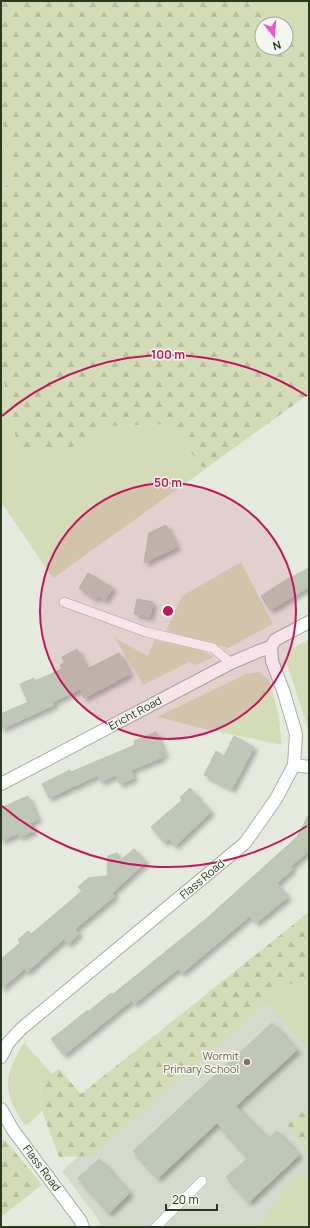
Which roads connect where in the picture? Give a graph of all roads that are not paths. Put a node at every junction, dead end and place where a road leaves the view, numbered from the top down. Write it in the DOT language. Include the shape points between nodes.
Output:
graph roads {
  1 [pos="64,602"];
  2 [pos="309,622"];
  3 [pos="271,647"];
  4 [pos="231,663"];
  5 [pos="294,765"];
  6 [pos="309,767"];
  7 [pos="1,784"];
  8 [pos="1,1057"];
  9 [pos="1,1110"];
  10 [pos="202,1181"];
  11 [pos="83,1227"];
  12 [pos="156,1227"];
  1 -- 4 [label="lane" via="146,632 213,648"];
  2 -- 3 [label="street" via="275,640"];
  3 -- 4 [label="street, Ericht Road"];
  3 -- 5 [label="street, Flass Road" via="272,661 296,734"];
  4 -- 7 [label="street, Ericht Road"];
  5 -- 6 [label="street"];
  5 -- 8 [label="street, Flass Road" via="276,800 246,843 21,1029 8,1043"];
  9 -- 11 [label="street, Flass Road"];
  10 -- 12 [label="lane"];
}
